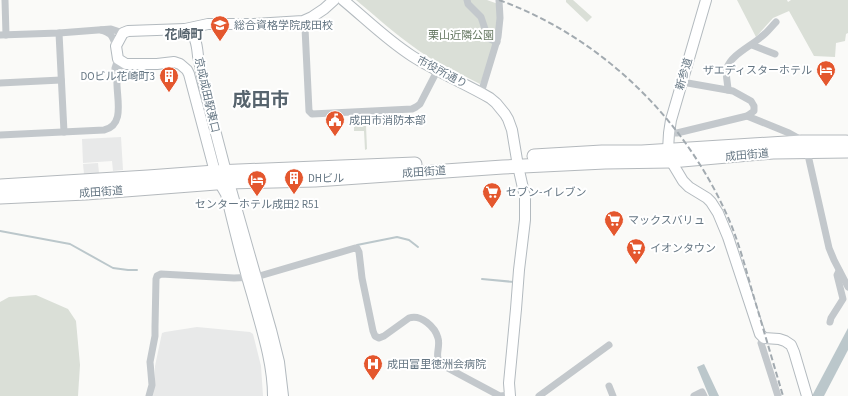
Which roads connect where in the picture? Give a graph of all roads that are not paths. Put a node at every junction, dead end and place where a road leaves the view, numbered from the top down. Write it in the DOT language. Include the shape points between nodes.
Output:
graph roads {
  1 [pos="5,0"];
  2 [pos="334,0"];
  3 [pos="343,0"];
  4 [pos="467,0"];
  5 [pos="499,0"];
  6 [pos="706,0"];
  7 [pos="303,21"];
  8 [pos="776,22"];
  9 [pos="208,24"];
  10 [pos="185,29"];
  11 [pos="100,30"];
  12 [pos="59,33"];
  13 [pos="123,33"];
  14 [pos="3,35"];
  15 [pos="497,42"];
  16 [pos="196,44"];
  17 [pos="752,45"];
  18 [pos="116,46"];
  19 [pos="775,54"];
  20 [pos="122,62"];
  21 [pos="180,64"];
  22 [pos="438,71"];
  23 [pos="62,80"];
  24 [pos="682,82"];
  25 [pos="0,83"];
  26 [pos="728,90"];
  27 [pos="481,93"];
  28 [pos="747,116"];
  29 [pos="64,132"];
  30 [pos="669,133"];
  31 [pos="0,135"];
  32 [pos="848,142"];
  33 [pos="804,147"];
  34 [pos="848,151"];
  35 [pos="669,155"];
  36 [pos="517,162"];
  37 [pos="222,177"];
  38 [pos="0,186"];
  39 [pos="0,197"];
  40 [pos="839,270"];
  41 [pos="252,278"];
  42 [pos="848,287"];
  43 [pos="830,322"];
  44 [pos="764,338"];
  45 [pos="609,345"];
  46 [pos="609,386"];
  47 [pos="149,396"];
  48 [pos="273,396"];
  49 [pos="283,396"];
  50 [pos="505,396"];
  51 [pos="539,396"];
  52 [pos="613,396"];
  53 [pos="694,396"];
  54 [pos="704,396"];
  55 [pos="778,396"];
  56 [pos="807,396"];
  1 -- 14 [label="street"];
  2 -- 7 [label="street"];
  3 -- 22 [label="street, 市役所通り" via="397,45"];
  4 -- 15 [label="street" via="481,17 488,38"];
  5 -- 15 [label="street"];
  6 -- 24 [label="street, 新参道"];
  7 -- 9 [label="street"];
  7 -- 22 [label="street" via="309,111 312,114 412,109 420,104"];
  8 -- 17 [label="street"];
  9 -- 10 [label="street"];
  9 -- 16 [label="street" via="196,34"];
  10 -- 13 [label="street" via="131,30"];
  10 -- 16 [label="street" via="190,31"];
  11 -- 12 [label="street"];
  11 -- 13 [label="street" via="111,28"];
  11 -- 18 [label="street" via="109,32"];
  12 -- 14 [label="street"];
  12 -- 23 [label="street"];
  13 -- 18 [label="street"];
  15 -- 27 [label="street"];
  16 -- 21 [label="street" via="191,58"];
  16 -- 37 [label="street, 京成成田駅東口"];
  17 -- 19 [label="street"];
  17 -- 26 [label="street" via="729,63 726,74"];
  18 -- 20 [label="street"];
  20 -- 21 [label="street, 京成成田駅東口"];
  20 -- 29 [label="street" via="117,84 118,116 114,125 104,130"];
  21 -- 37 [label="street, 京成成田駅東口" via="187,70 191,79"];
  22 -- 27 [label="street, 市役所通り"];
  23 -- 25 [label="street"];
  23 -- 29 [label="street"];
  24 -- 26 [label="street"];
  24 -- 30 [label="street, 新参道"];
  26 -- 28 [label="street" via="751,101 754,111"];
  27 -- 36 [label="street, 市役所通り" via="496,103 508,119"];
  28 -- 30 [label="street"];
  28 -- 33 [label="street" via="789,133 798,138"];
  29 -- 31 [label="street"];
  30 -- 35 [label="street, 新参道"];
  32 -- 33 [label="highway, 成田街道"];
  33 -- 34 [label="highway, 成田街道"];
  33 -- 35 [label="highway, 成田街道" via="773,152"];
  33 -- 40 [label="street" via="829,246"];
  35 -- 36 [label="highway, 成田街道" via="605,162"];
  35 -- 44 [label="street" via="683,181 715,207 728,237 760,334"];
  36 -- 37 [label="highway, 成田街道" via="315,180"];
  36 -- 50 [label="street, 市役所通り" via="525,213 509,383"];
  37 -- 38 [label="highway, 成田街道" via="148,177"];
  37 -- 39 [label="highway, 成田街道" via="86,193"];
  37 -- 41 [label="street"];
  40 -- 42 [label="street"];
  40 -- 43 [label="street" via="837,275 842,299"];
  41 -- 47 [label="street" via="161,274 157,276 155,336 150,362 152,385"];
  41 -- 48 [label="street"];
  41 -- 49 [label="street" via="271,330 279,362"];
  41 -- 50 [label="street" via="357,248 375,336 384,336 413,316 422,319 431,326 438,337 438,362"];
  44 -- 55 [label="street" via="762,343"];
  44 -- 56 [label="street" via="778,339 790,346"];
  45 -- 51 [label="street"];
  46 -- 52 [label="street"];
  53 -- 54 [label="street" via="702,392"];
}
